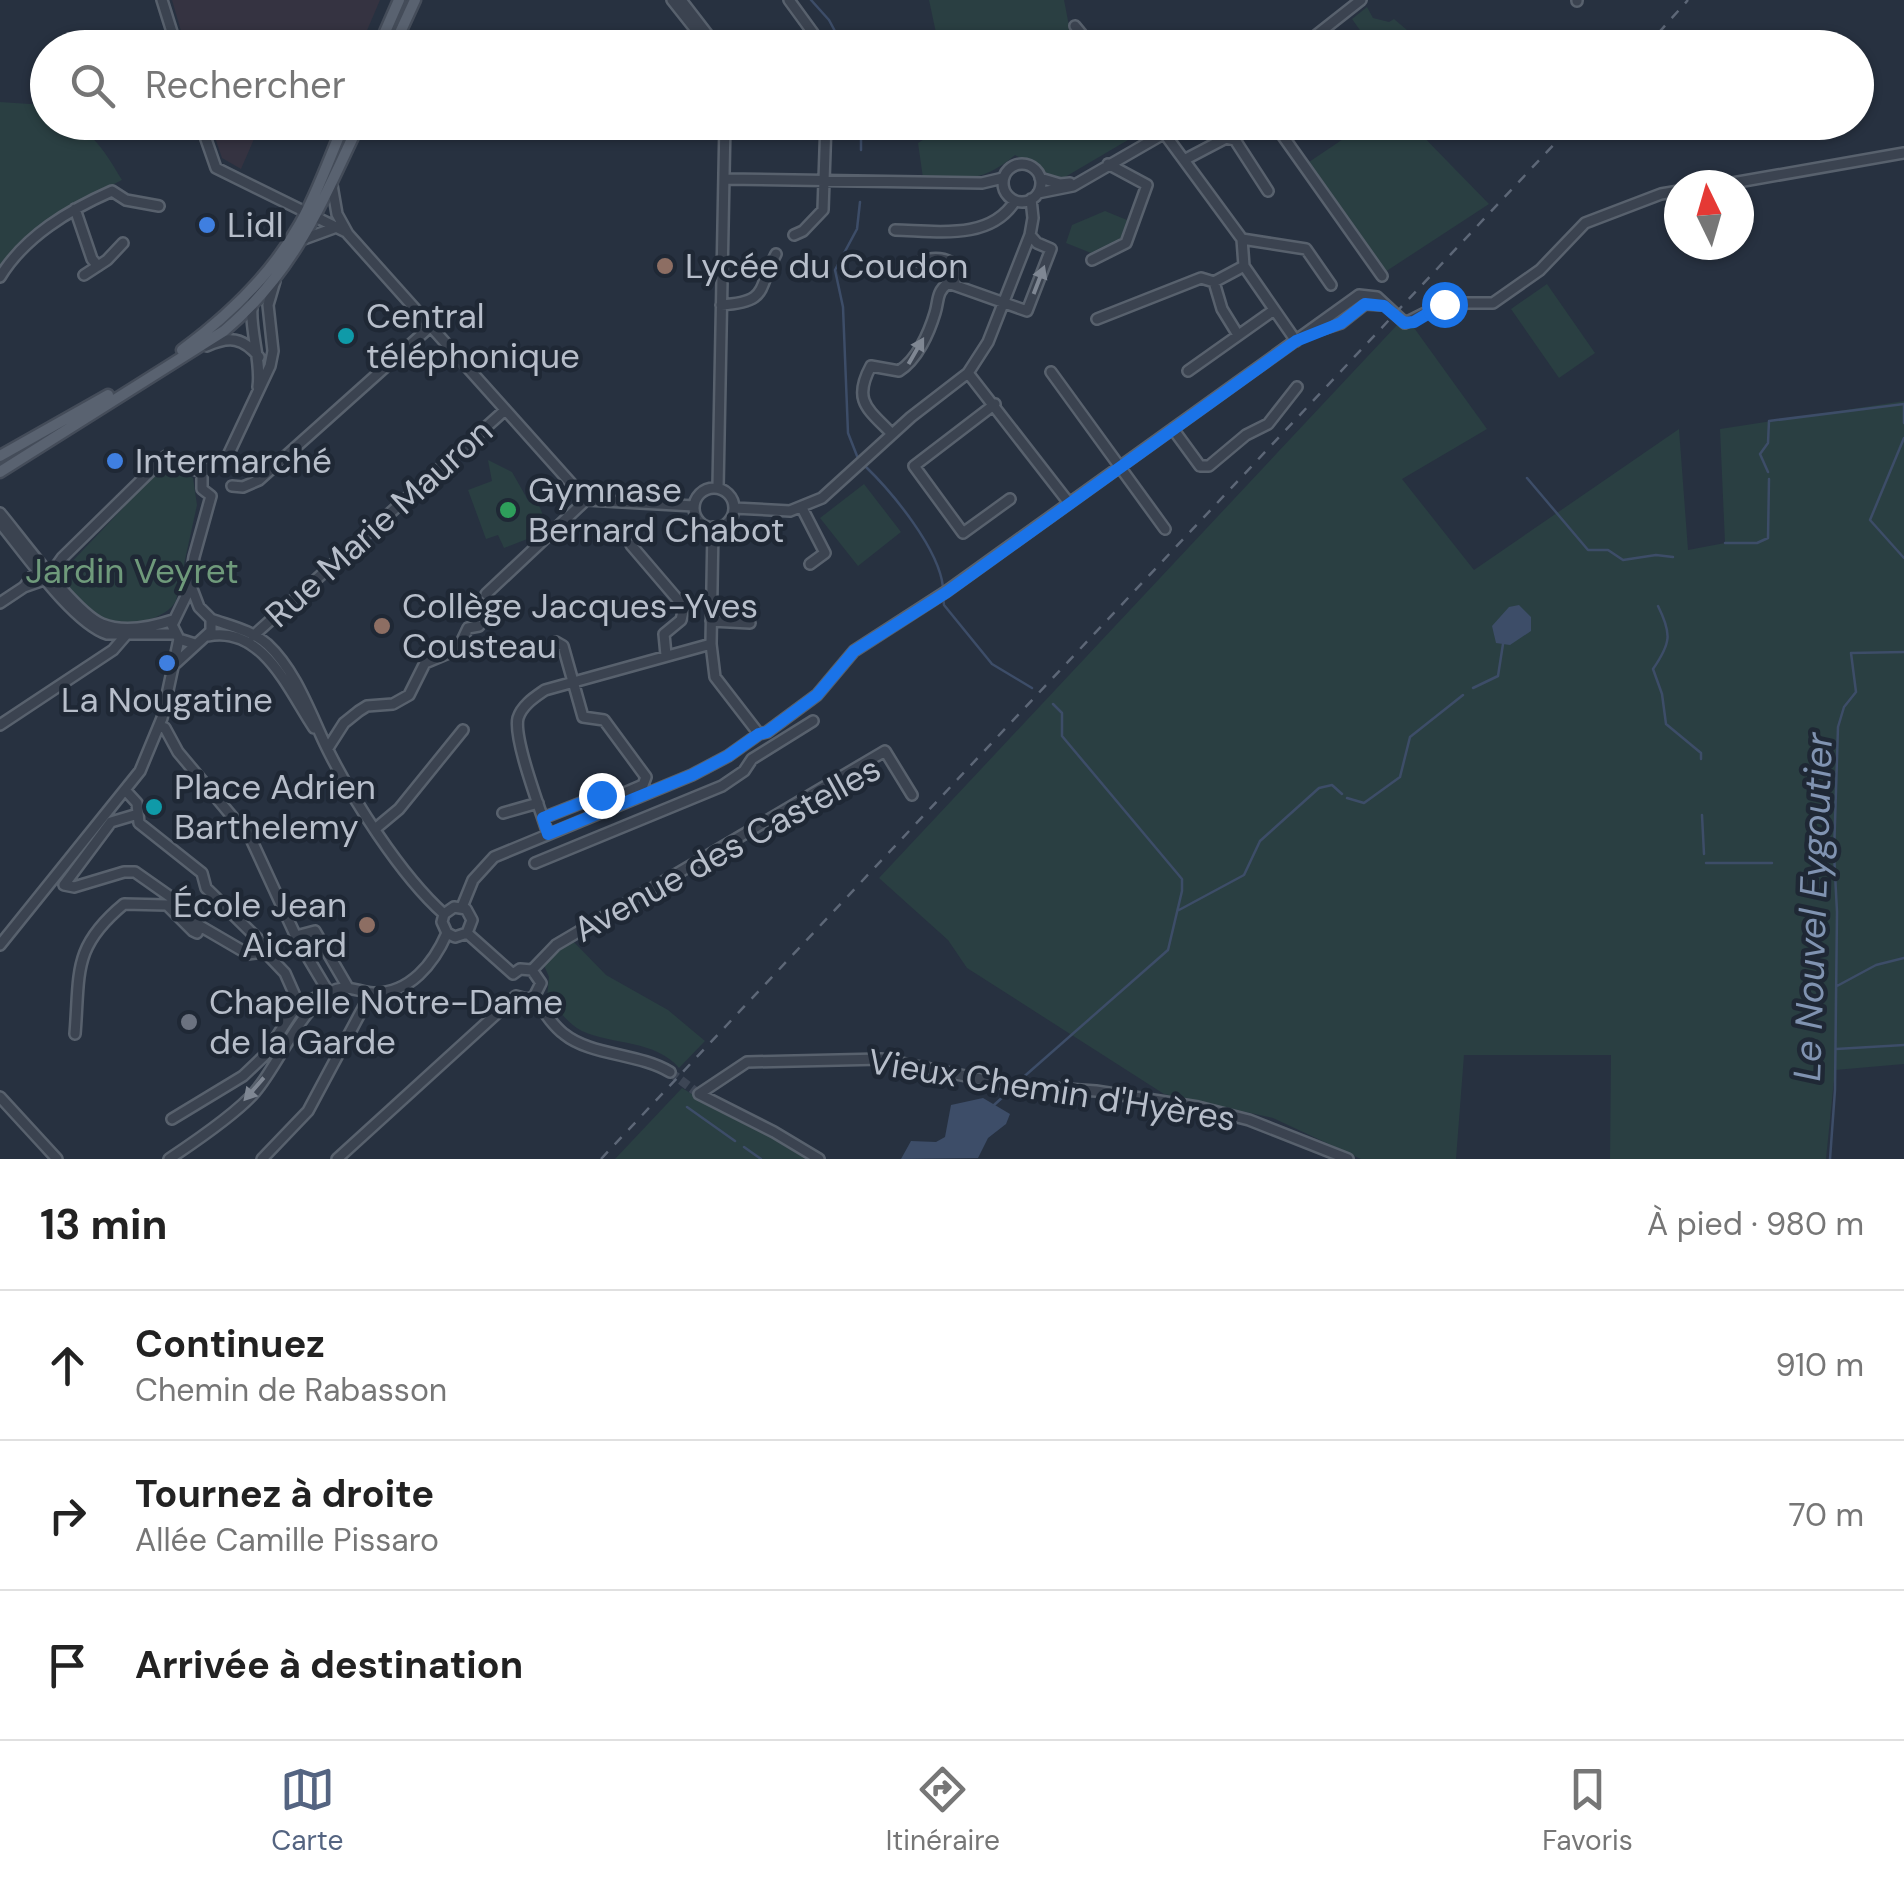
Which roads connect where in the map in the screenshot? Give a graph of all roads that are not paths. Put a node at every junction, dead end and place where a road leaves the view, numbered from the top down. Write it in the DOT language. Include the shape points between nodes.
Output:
graph roads {
  1 [pos="162,0"];
  2 [pos="399,0"];
  3 [pos="415,0"];
  4 [pos="789,0"];
  5 [pos="1361,0"];
  6 [pos="683,3"];
  7 [pos="1075,26"];
  8 [pos="171,30"];
  9 [pos="386,30"];
  10 [pos="401,30"];
  11 [pos="699,30"];
  12 [pos="704,30"];
  13 [pos="811,30"];
  14 [pos="1078,30"];
  15 [pos="1323,30"];
  16 [pos="206,140"];
  17 [pos="339,140"];
  18 [pos="352,140"];
  19 [pos="725,140"];
  20 [pos="825,140"];
  21 [pos="1154,140"];
  22 [pos="1169,140"];
  23 [pos="1222,140"];
  24 [pos="1235,140"];
  25 [pos="1286,140"];
  26 [pos="1904,152"];
  27 [pos="1184,160"];
  28 [pos="1108,164"];
  29 [pos="1040,178"];
  30 [pos="724,179"];
  31 [pos="1754,179"];
  32 [pos="824,180"];
  33 [pos="1078,182"];
  34 [pos="1003,183"];
  35 [pos="332,186"];
  36 [pos="1268,192"];
  37 [pos="1664,193"];
  38 [pos="1034,196"];
  39 [pos="1017,202"];
  40 [pos="159,206"];
  41 [pos="76,209"];
  42 [pos="313,211"];
  43 [pos="337,214"];
  44 [pos="337,227"];
  45 [pos="896,230"];
  46 [pos="1030,232"];
  47 [pos="348,234"];
  48 [pos="794,235"];
  49 [pos="304,238"];
  50 [pos="1242,239"];
  51 [pos="124,243"];
  52 [pos="776,254"];
  53 [pos="276,260"];
  54 [pos="1092,260"];
  55 [pos="920,262"];
  56 [pos="98,266"];
  57 [pos="1244,266"];
  58 [pos="84,275"];
  59 [pos="1382,276"];
  60 [pos="0,278"];
  61 [pos="275,280"];
  62 [pos="1214,282"];
  63 [pos="955,284"];
  64 [pos="1331,285"];
  65 [pos="1002,302"];
  66 [pos="721,305"];
  67 [pos="252,307"];
  68 [pos="1274,310"];
  69 [pos="1097,319"];
  70 [pos="430,327"];
  71 [pos="1238,336"];
  72 [pos="1296,341"];
  73 [pos="186,355"];
  74 [pos="258,357"];
  75 [pos="1188,371"];
  76 [pos="968,372"];
  77 [pos="1051,372"];
  78 [pos="1297,388"];
  79 [pos="256,394"];
  80 [pos="995,404"];
  81 [pos="504,411"];
  82 [pos="1173,429"];
  83 [pos="892,434"];
  84 [pos="0,456"];
  85 [pos="223,466"];
  86 [pos="1121,466"];
  87 [pos="0,472"];
  88 [pos="202,473"];
  89 [pos="718,488"];
  90 [pos="222,493"];
  91 [pos="1010,499"];
  92 [pos="586,500"];
  93 [pos="1069,503"];
  94 [pos="694,506"];
  95 [pos="734,508"];
  96 [pos="802,508"];
  97 [pos="0,513"];
  98 [pos="0,523"];
  99 [pos="713,528"];
  100 [pos="1164,529"];
  101 [pos="631,545"];
  102 [pos="62,558"];
  103 [pos="810,564"];
  104 [pos="40,566"];
  105 [pos="49,577"];
  106 [pos="190,584"];
  107 [pos="24,586"];
  108 [pos="486,594"];
  109 [pos="0,603"];
  110 [pos="199,607"];
  111 [pos="183,608"];
  112 [pos="211,619"];
  113 [pos="173,620"];
  114 [pos="711,621"];
  115 [pos="750,623"];
  116 [pos="479,626"];
  117 [pos="125,631"];
  118 [pos="107,634"];
  119 [pos="226,634"];
  120 [pos="254,635"];
  121 [pos="208,636"];
  122 [pos="177,637"];
  123 [pos="556,642"];
  124 [pos="195,644"];
  125 [pos="711,644"];
  126 [pos="102,654"];
  127 [pos="666,655"];
  128 [pos="174,667"];
  129 [pos="574,682"];
  130 [pos="813,721"];
  131 [pos="0,725"];
  132 [pos="160,726"];
  133 [pos="462,730"];
  134 [pos="759,734"];
  135 [pos="154,742"];
  136 [pos="326,745"];
  137 [pos="178,752"];
  138 [pos="126,791"];
  139 [pos="651,793"];
  140 [pos="912,796"];
  141 [pos="538,803"];
  142 [pos="503,813"];
  143 [pos="659,813"];
  144 [pos="138,814"];
  145 [pos="543,818"];
  146 [pos="375,828"];
  147 [pos="548,834"];
  148 [pos="534,862"];
  149 [pos="462,907"];
  150 [pos="444,914"];
  151 [pos="200,926"];
  152 [pos="447,933"];
  153 [pos="467,933"];
  154 [pos="296,936"];
  155 [pos="0,944"];
  156 [pos="265,952"];
  157 [pos="532,970"];
  158 [pos="513,974"];
  159 [pos="348,986"];
  160 [pos="329,993"];
  161 [pos="372,993"];
  162 [pos="516,996"];
  163 [pos="534,997"];
  164 [pos="298,1004"];
  165 [pos="305,1019"];
  166 [pos="75,1034"];
  167 [pos="669,1071"];
  168 [pos="0,1097"];
  169 [pos="172,1119"];
  170 [pos="181,1156"];
  171 [pos="57,1159"];
  172 [pos="169,1159"];
  173 [pos="262,1159"];
  174 [pos="337,1159"];
  175 [pos="819,1159"];
  176 [pos="1348,1159"];
  1 -- 8 [label="street"];
  2 -- 9 [label="main road"];
  3 -- 10 [label="main road"];
  4 -- 13 [label="street"];
  5 -- 15 [label="street"];
  6 -- 11 [label="street"];
  6 -- 12 [label="street"];
  7 -- 14 [label="street"];
  16 -- 42 [label="street" via="216,168"];
  17 -- 42 [label="main road"];
  18 -- 35 [label="main road"];
  19 -- 30 [label="street"];
  20 -- 32 [label="street"];
  21 -- 28 [label="street"];
  22 -- 27 [label="street"];
  23 -- 27 [label="street"];
  24 -- 36 [label="street"];
  25 -- 59 [label="street"];
  26 -- 31 [label="street"];
  27 -- 50 [label="street"];
  28 -- 33 [label="street"];
  28 -- 54 [label="street" via="1147,185 1126,243"];
  29 -- 33 [label="street"];
  29 -- 34 [label="street" via="1035,169 1014,165"];
  29 -- 38 [label="street"];
  30 -- 32 [label="street"];
  30 -- 66 [label="street"];
  32 -- 34 [label="street"];
  32 -- 48 [label="street" via="823,210"];
  33 -- 38 [label="street"];
  34 -- 39 [label="street"];
  35 -- 42 [label="main road"];
  35 -- 43 [label="street"];
  37 -- 72 [label="street" via="1585,222 1540,270 1493,303 1444,304 1404,323 1384,306 1362,300 1341,323"];
  38 -- 39 [label="street"];
  38 -- 46 [label="street"];
  39 -- 45 [label="street" via="975,230"];
  39 -- 46 [label="street"];
  40 -- 41 [label="street" via="112,191"];
  41 -- 56 [label="street"];
  41 -- 60 [label="street" via="20,248"];
  42 -- 43 [label="street"];
  42 -- 44 [label="street"];
  42 -- 49 [label="main road"];
  42 -- 53 [label="main road"];
  43 -- 47 [label="street"];
  44 -- 47 [label="street"];
  44 -- 49 [label="street"];
  46 -- 65 [label="street"];
  65 -- 46 [label="street, one-way" via="1027,311 1051,248"];
  47 -- 70 [label="street"];
  49 -- 61 [label="main road"];
  50 -- 57 [label="street"];
  50 -- 64 [label="street" via="1306,249"];
  51 -- 56 [label="street"];
  52 -- 66 [label="street" via="759,295 746,304"];
  53 -- 67 [label="street"];
  53 -- 84 [label="main road" via="218,323 180,352"];
  55 -- 63 [label="street" via="950,261"];
  56 -- 58 [label="street"];
  57 -- 62 [label="street"];
  57 -- 68 [label="street"];
  61 -- 67 [label="main road"];
  61 -- 79 [label="street" via="268,305 273,351"];
  62 -- 69 [label="street" via="1201,278"];
  62 -- 71 [label="street"];
  63 -- 65 [label="street"];
  83 -- 63 [label="street, one-way" via="866,406 863,381 871,366 899,371 913,361 941,289"];
  65 -- 76 [label="street"];
  66 -- 89 [label="street"];
  67 -- 73 [label="main road"];
  67 -- 74 [label="street"];
  68 -- 71 [label="street"];
  68 -- 72 [label="street"];
  70 -- 81 [label="street"];
  70 -- 90 [label="street" via="258,480"];
  71 -- 75 [label="street"];
  72 -- 82 [label="street"];
  73 -- 74 [label="street" via="231,339"];
  73 -- 87 [label="main road"];
  74 -- 79 [label="street"];
  76 -- 80 [label="street"];
  76 -- 83 [label="street"];
  77 -- 86 [label="street"];
  78 -- 82 [label="street" via="1268,424 1209,466 1200,466"];
  79 -- 85 [label="street"];
  80 -- 91 [label="street" via="914,466 963,533"];
  80 -- 93 [label="street"];
  81 -- 92 [label="street"];
  81 -- 120 [label="street, Rue Marie Mauron"];
  82 -- 86 [label="street"];
  83 -- 96 [label="street"];
  85 -- 88 [label="street"];
  85 -- 90 [label="street" via="232,477"];
  86 -- 93 [label="street"];
  86 -- 100 [label="street"];
  88 -- 90 [label="street" via="202,489"];
  88 -- 102 [label="street" via="166,456"];
  89 -- 94 [label="street" via="702,492"];
  89 -- 95 [label="street"];
  90 -- 106 [label="street"];
  92 -- 94 [label="street"];
  92 -- 108 [label="street"];
  93 -- 134 [label="street" via="854,651 817,695"];
  94 -- 99 [label="street" via="700,521"];
  95 -- 96 [label="street"];
  95 -- 99 [label="street" via="725,524"];
  96 -- 103 [label="street" via="825,553"];
  97 -- 104 [label="street"];
  98 -- 104 [label="street"];
  99 -- 114 [label="street"];
  101 -- 127 [label="street" via="684,607 681,620 664,634"];
  102 -- 104 [label="street"];
  102 -- 105 [label="street"];
  104 -- 105 [label="street"];
  104 -- 107 [label="street"];
  105 -- 107 [label="street"];
  105 -- 117 [label="street" via="94,620"];
  105 -- 118 [label="street" via="85,622"];
  106 -- 110 [label="street"];
  106 -- 111 [label="street"];
  107 -- 109 [label="street"];
  110 -- 111 [label="street"];
  110 -- 112 [label="street"];
  111 -- 113 [label="street"];
  112 -- 120 [label="street"];
  112 -- 121 [label="street"];
  113 -- 117 [label="street"];
  113 -- 122 [label="street"];
  114 -- 115 [label="street"];
  114 -- 125 [label="street"];
  116 -- 136 [label="street" via="468,628 453,653 424,663 404,699 367,706"];
  117 -- 118 [label="street"];
  117 -- 122 [label="street"];
  117 -- 126 [label="street"];
  118 -- 126 [label="street"];
  119 -- 120 [label="street"];
  119 -- 121 [label="street"];
  119 -- 136 [label="street" via="252,644 275,668"];
  120 -- 136 [label="street" via="279,658"];
  121 -- 124 [label="street"];
  122 -- 124 [label="street"];
  122 -- 128 [label="street"];
  123 -- 129 [label="street"];
  124 -- 128 [label="street"];
  125 -- 127 [label="street"];
  125 -- 134 [label="street" via="715,677"];
  126 -- 131 [label="street"];
  127 -- 129 [label="street"];
  128 -- 132 [label="street"];
  129 -- 141 [label="street" via="545,690 518,719"];
  129 -- 145 [label="street" via="583,717 604,720 646,777 643,785 613,798 601,795"];
  130 -- 143 [label="street" via="722,786"];
  132 -- 135 [label="street"];
  132 -- 137 [label="street"];
  133 -- 146 [label="street"];
  134 -- 139 [label="street"];
  135 -- 137 [label="street"];
  135 -- 138 [label="street"];
  136 -- 146 [label="street"];
  137 -- 154 [label="street" via="250,839"];
  138 -- 144 [label="street"];
  138 -- 155 [label="street"];
  139 -- 143 [label="street"];
  139 -- 147 [label="street"];
  140 -- 157 [label="street, Avenue des Castelles" via="885,751 556,945"];
  141 -- 142 [label="street"];
  141 -- 145 [label="street"];
  143 -- 148 [label="street"];
  144 -- 151 [label="street" via="110,822 64,885 130,870"];
  144 -- 156 [label="street" via="139,822 202,873 206,888"];
  145 -- 147 [label="street"];
  146 -- 150 [label="street"];
  147 -- 149 [label="street" via="494,857 473,880"];
  149 -- 150 [label="street"];
  149 -- 153 [label="street" via="472,920"];
  150 -- 152 [label="street"];
  151 -- 156 [label="street" via="248,954"];
  151 -- 166 [label="street" via="193,931 167,905 124,904 102,922 80,957"];
  152 -- 153 [label="street"];
  152 -- 161 [label="street" via="426,971"];
  153 -- 158 [label="street"];
  154 -- 159 [label="street" via="316,931"];
  154 -- 160 [label="street"];
  156 -- 164 [label="street" via="285,973"];
  157 -- 158 [label="street"];
  157 -- 163 [label="street" via="541,982"];
  158 -- 162 [label="street"];
  159 -- 160 [label="street"];
  159 -- 161 [label="street"];
  160 -- 164 [label="street"];
  160 -- 165 [label="street"];
  161 -- 173 [label="street" via="308,1111"];
  162 -- 163 [label="street"];
  162 -- 174 [label="street"];
  163 -- 167 [label="street" via="571,1039"];
  164 -- 165 [label="street"];
  164 -- 169 [label="street" via="254,1067"];
  165 -- 170 [label="street, one-way" via="254,1093"];
  168 -- 171 [label="street"];
  170 -- 172 [label="street"];
  175 -- 176 [label="street, Vieux Chemin d'Hyères" via="700,1094 747,1062 882,1058 1010,1084 1198,1107"];
}
